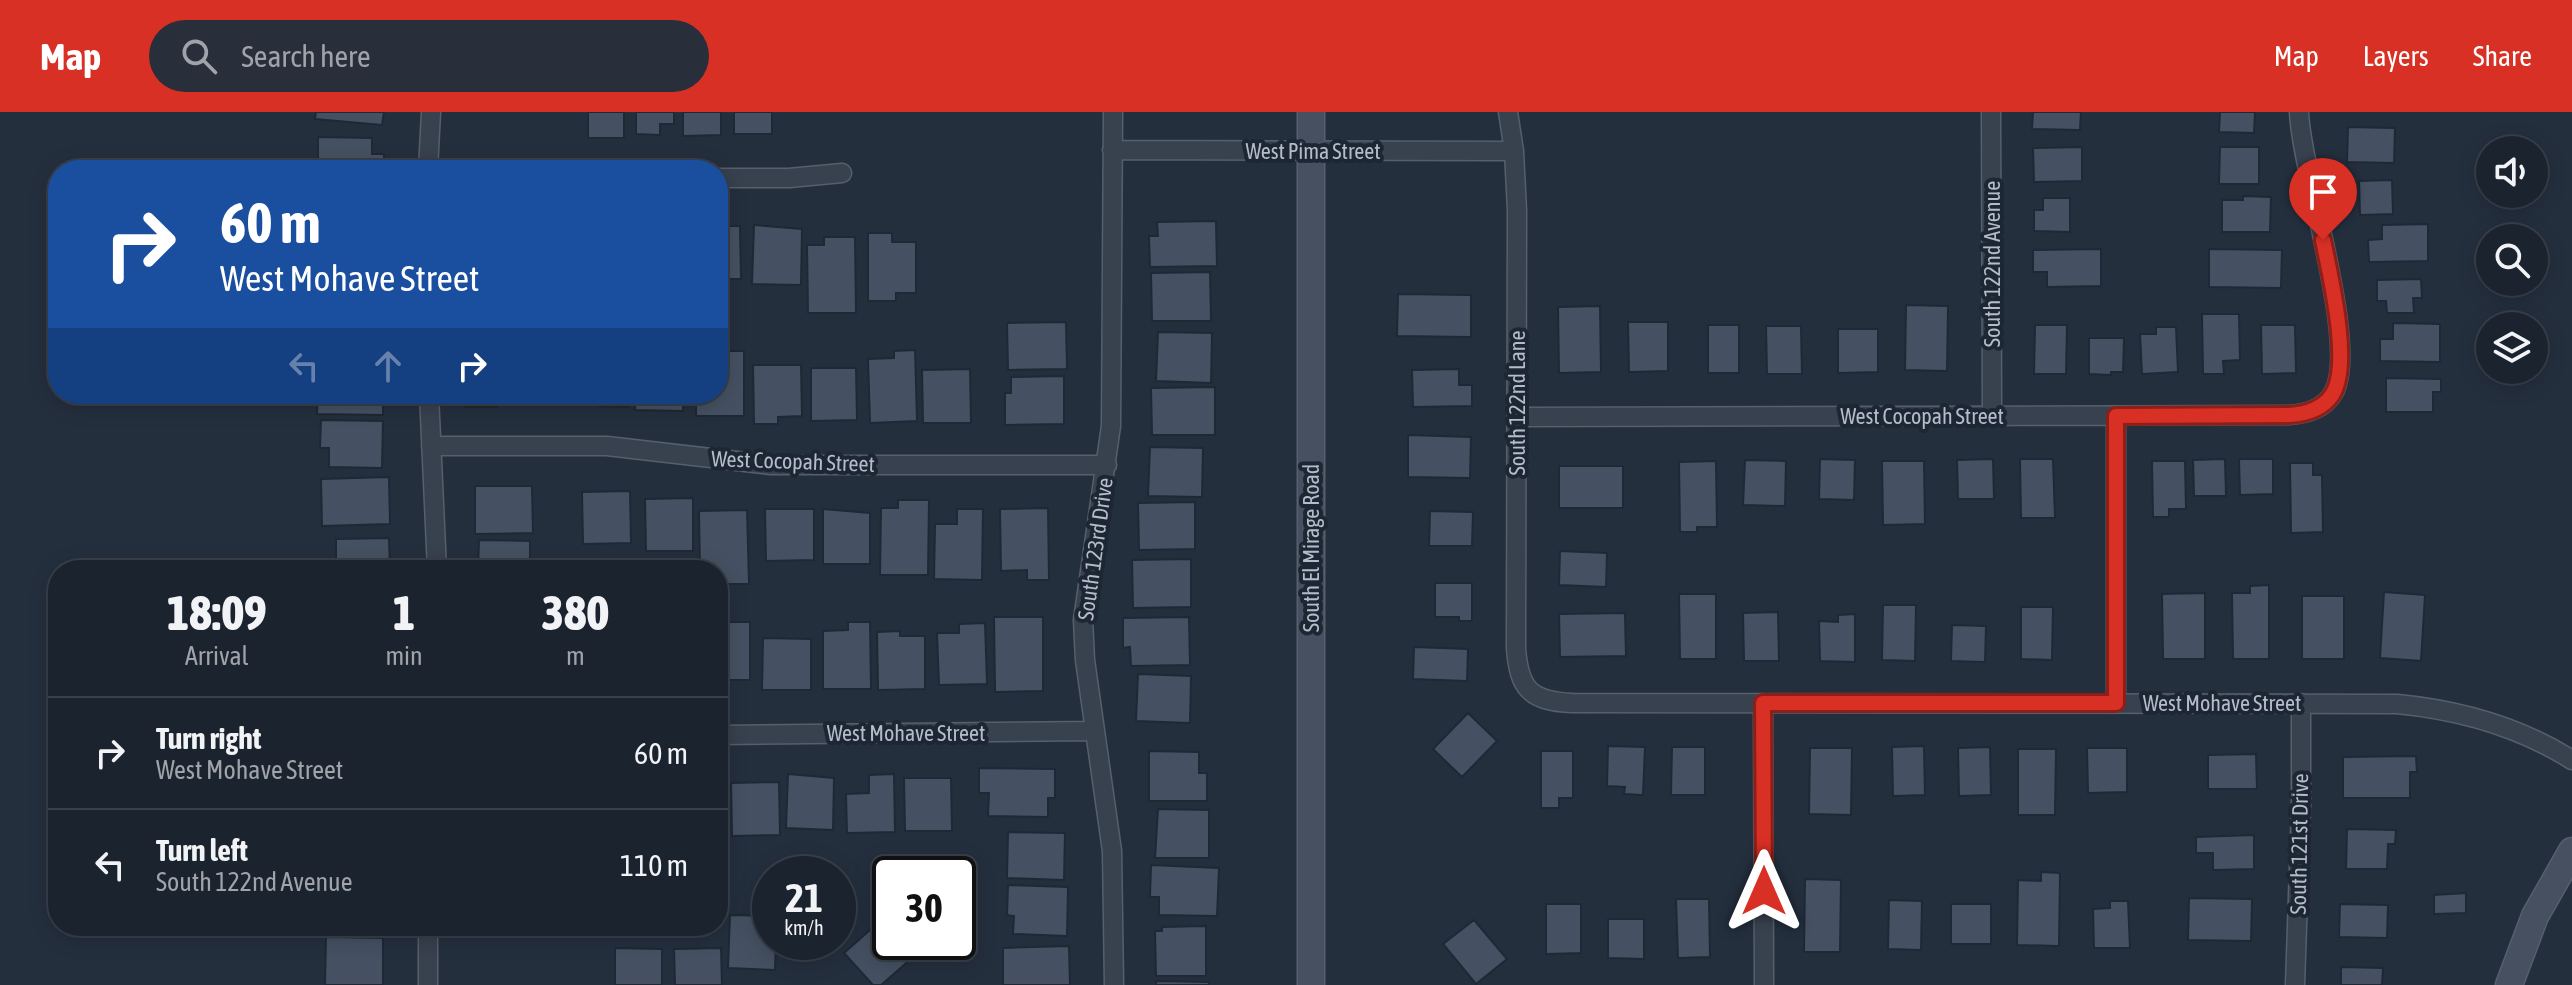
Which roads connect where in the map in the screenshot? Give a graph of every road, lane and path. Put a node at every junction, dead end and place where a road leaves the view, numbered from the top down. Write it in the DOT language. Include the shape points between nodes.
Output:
graph roads {
  1 [pos="431,112"];
  2 [pos="1113,112"];
  3 [pos="1311,112"];
  4 [pos="1508,112"];
  5 [pos="1991,112"];
  6 [pos="2299,112"];
  7 [pos="1112,150"];
  8 [pos="1311,151"];
  9 [pos="1514,151"];
  10 [pos="429,160"];
  11 [pos="842,173"];
  12 [pos="728,178"];
  13 [pos="429,404"];
  14 [pos="1992,416"];
  15 [pos="2116,416"];
  16 [pos="1517,417"];
  17 [pos="431,446"];
  18 [pos="1107,465"];
  19 [pos="437,560"];
  20 [pos="1528,692"];
  21 [pos="1763,703"];
  22 [pos="2116,703"];
  23 [pos="2301,703"];
  24 [pos="1095,731"];
  25 [pos="728,735"];
  26 [pos="2572,760"];
  27 [pos="2572,851"];
  28 [pos="428,936"];
  29 [pos="428,985"];
  30 [pos="1114,985"];
  31 [pos="1311,985"];
  32 [pos="1764,985"];
  33 [pos="2295,985"];
  34 [pos="2509,985"];
  1 -- 10 [label="street"];
  2 -- 7 [label="street, South 123rd Drive"];
  3 -- 8 [label="main road, South El Mirage Road"];
  4 -- 9 [label="street, South 122nd Lane"];
  5 -- 14 [label="street, South 122nd Avenue"];
  6 -- 15 [label="street, West Cocopah Street" via="2338,327 2337,383 2325,403 2289,415"];
  7 -- 8 [label="street, West Pima Street"];
  7 -- 18 [label="street, South 123rd Drive" via="1113,383"];
  8 -- 9 [label="street, West Pima Street"];
  8 -- 31 [label="main road, South El Mirage Road"];
  9 -- 16 [label="street, South 122nd Lane"];
  11 -- 12 [label="street"];
  13 -- 17 [label="street"];
  14 -- 15 [label="street, West Cocopah Street"];
  14 -- 16 [label="street, West Cocopah Street"];
  15 -- 22 [label="street"];
  16 -- 20 [label="street, South 122nd Lane" via="1516,648"];
  17 -- 18 [label="street, West Cocopah Street" via="607,446 771,465"];
  17 -- 19 [label="street"];
  18 -- 24 [label="street, South 123rd Drive" via="1083,620"];
  20 -- 21 [label="street, West Mohave Street" via="1556,703"];
  21 -- 22 [label="street, West Mohave Street"];
  21 -- 32 [label="street"];
  22 -- 23 [label="street, West Mohave Street"];
  23 -- 26 [label="street, West Mohave Street" via="2397,704 2452,711 2506,726"];
  23 -- 33 [label="street, South 121st Drive"];
  24 -- 25 [label="street, West Mohave Street"];
  24 -- 30 [label="street, South 123rd Drive" via="1112,851"];
  27 -- 34 [label="main road" via="2535,916"];
  28 -- 29 [label="street"];
}
